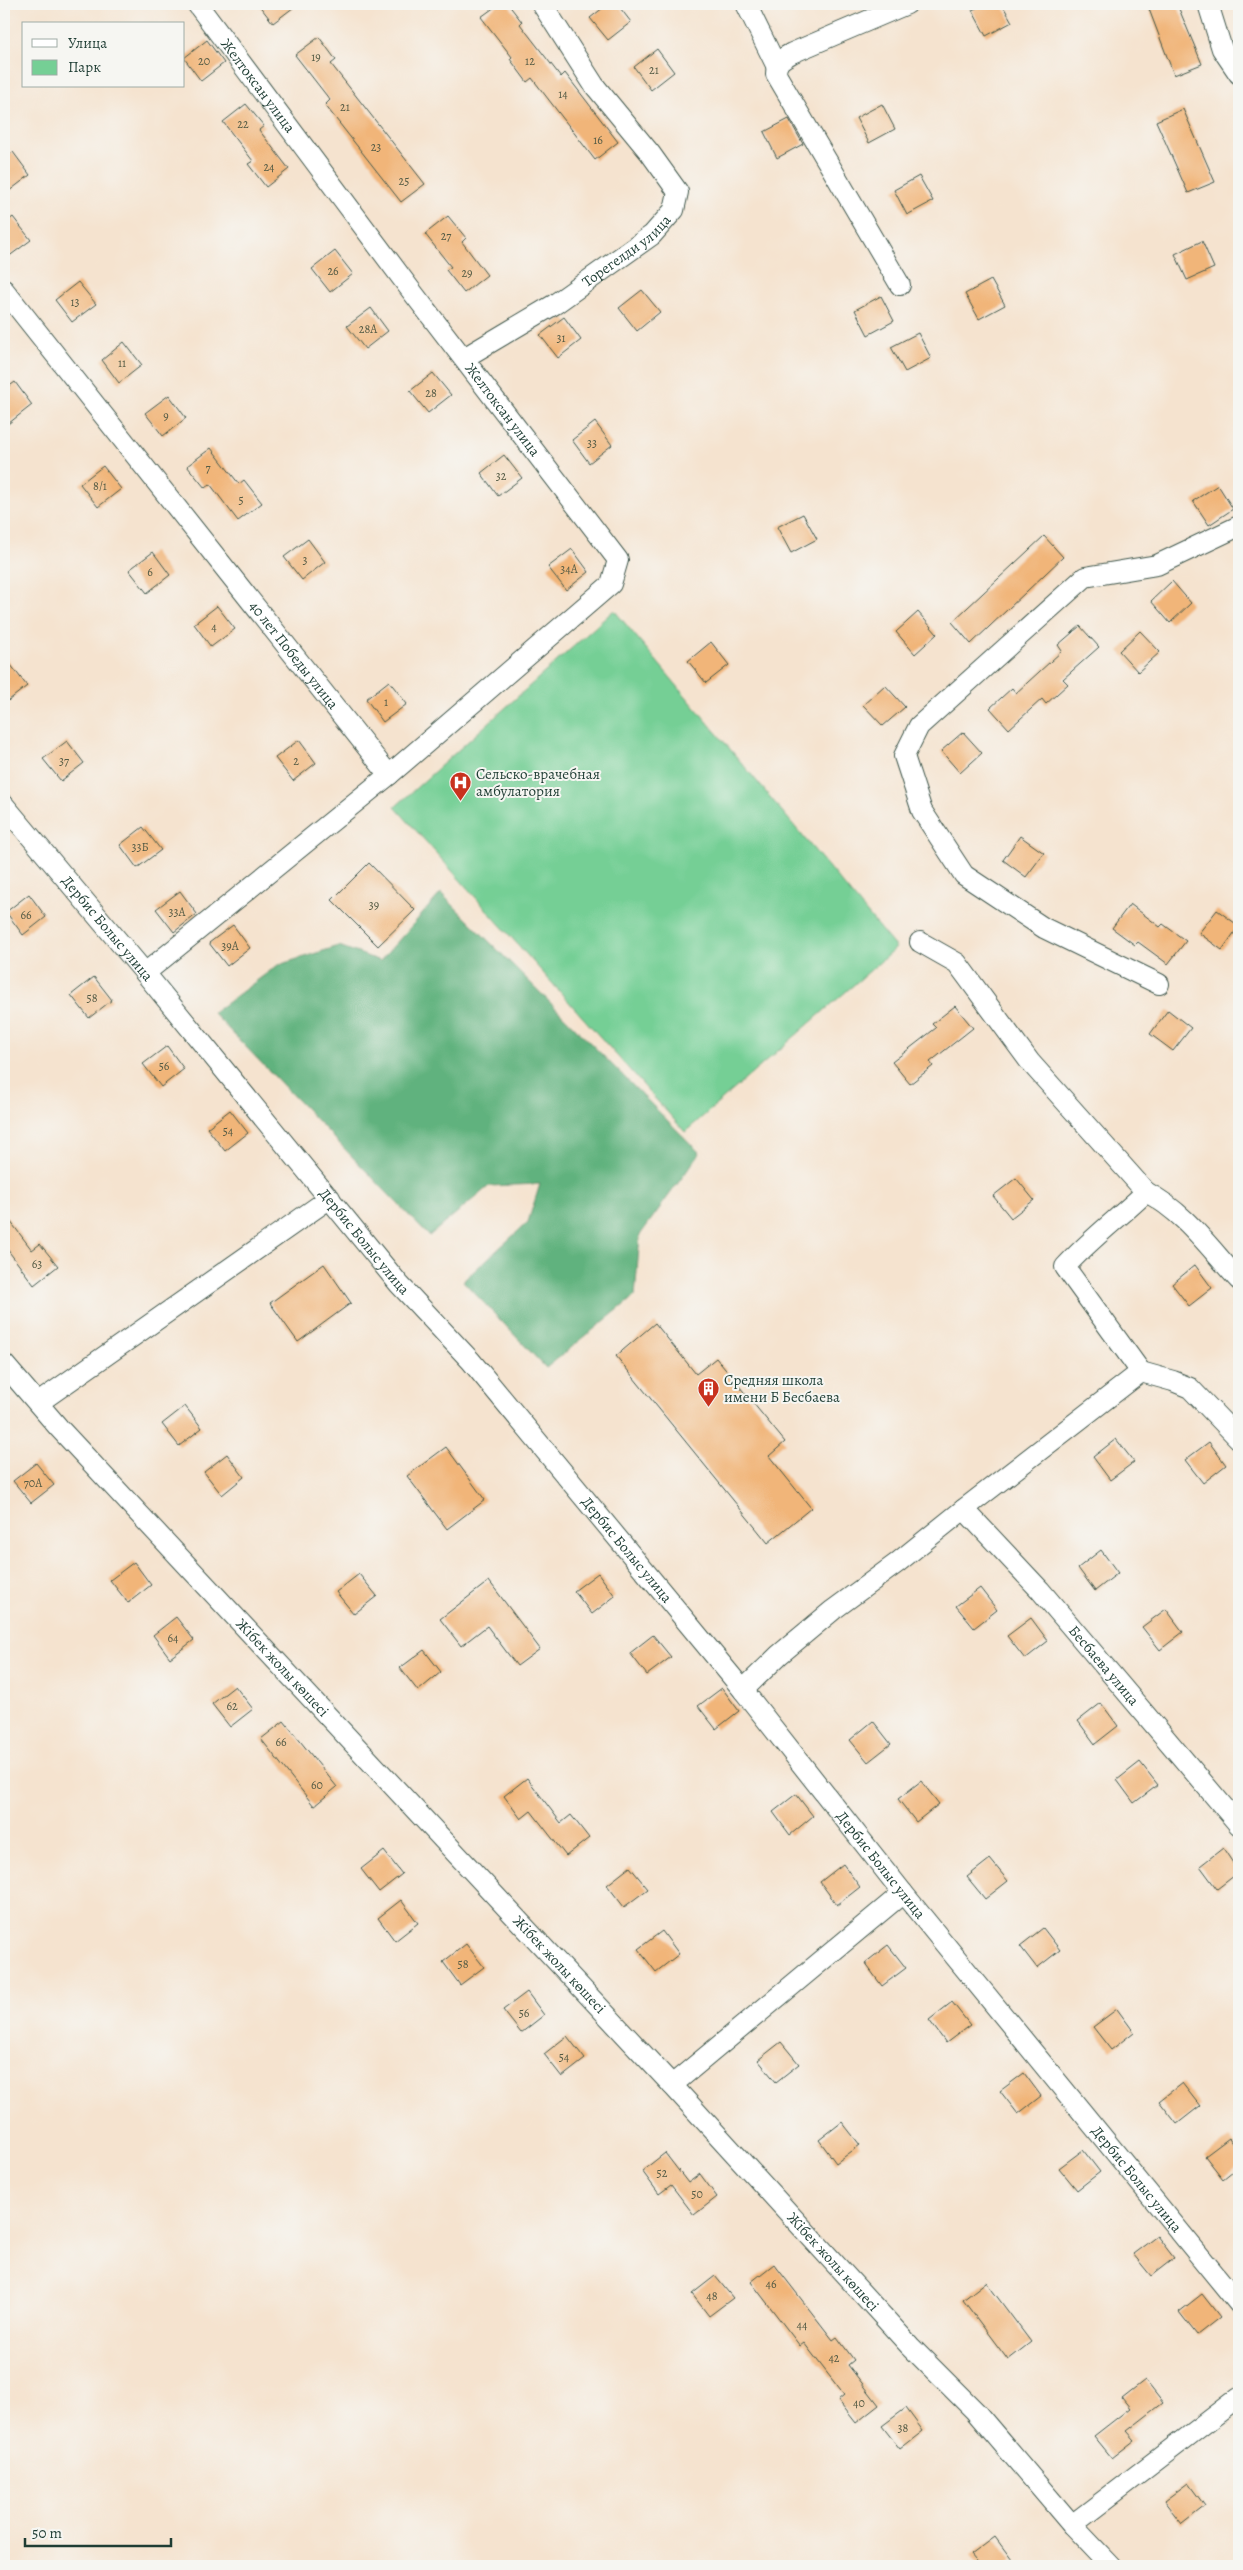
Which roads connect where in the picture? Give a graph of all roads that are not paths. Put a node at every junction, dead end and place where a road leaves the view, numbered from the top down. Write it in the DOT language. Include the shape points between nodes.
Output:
graph roads {
  1 [pos="198,4"];
  2 [pos="542,4"];
  3 [pos="746,4"];
  4 [pos="907,4"];
  5 [pos="1208,4"];
  6 [pos="776,65"];
  7 [pos="1239,74"];
  8 [pos="900,285"];
  9 [pos="4,290"];
  10 [pos="464,358"];
  11 [pos="1239,526"];
  12 [pos="388,775"];
  13 [pos="4,805"];
  14 [pos="920,942"];
  15 [pos="145,973"];
  16 [pos="1159,984"];
  17 [pos="1146,1192"];
  18 [pos="330,1198"];
  19 [pos="1239,1280"];
  20 [pos="4,1364"];
  21 [pos="1141,1372"];
  22 [pos="38,1403"];
  23 [pos="1239,1439"];
  24 [pos="964,1509"];
  25 [pos="743,1690"];
  26 [pos="1239,1825"];
  27 [pos="903,1893"];
  28 [pos="672,2085"];
  29 [pos="1239,2304"];
  30 [pos="1239,2397"];
  31 [pos="1072,2525"];
  32 [pos="1111,2566"];
  1 -- 10 [label="street, Желтоксан улица"];
  2 -- 10 [label="street, Торегелди улица" via="594,85 650,152 678,192 674,210 652,234 555,304"];
  3 -- 6 [label="street"];
  4 -- 6 [label="street" via="792,53"];
  5 -- 7 [label="street" via="1222,49"];
  6 -- 8 [label="street" via="776,74"];
  9 -- 12 [label="street, 40 лет Победы улица"];
  10 -- 12 [label="street, Желтоксан улица" via="618,560 611,584"];
  11 -- 16 [label="street" via="1157,565 1085,577 918,726 904,756 922,811 964,875 1044,928"];
  12 -- 15 [label="street"];
  13 -- 15 [label="street, Дербис Болыс улица"];
  14 -- 17 [label="street" via="957,963 1030,1062"];
  15 -- 18 [label="street, Дербис Болыс улица"];
  17 -- 19 [label="street" via="1166,1202 1182,1216"];
  17 -- 21 [label="street" via="1087,1243 1065,1267"];
  18 -- 22 [label="street"];
  18 -- 25 [label="street, Дербис Болыс улица" via="399,1284 471,1361"];
  20 -- 22 [label="street, Жібек жолы көшесі"];
  21 -- 23 [label="street" via="1174,1380 1190,1388"];
  21 -- 24 [label="street"];
  22 -- 28 [label="street, Жібек жолы көшесі"];
  24 -- 25 [label="street" via="833,1610"];
  24 -- 26 [label="street, Бесбаева улица" via="1040,1590"];
  25 -- 27 [label="street, Дербис Болыс улица"];
  27 -- 28 [label="street"];
  27 -- 29 [label="street, Дербис Болыс улица"];
  28 -- 31 [label="street, Жібек жолы көшесі" via="910,2346 975,2411"];
  30 -- 31 [label="street"];
  31 -- 32 [label="street, Жібек жолы көшесі"];
}
